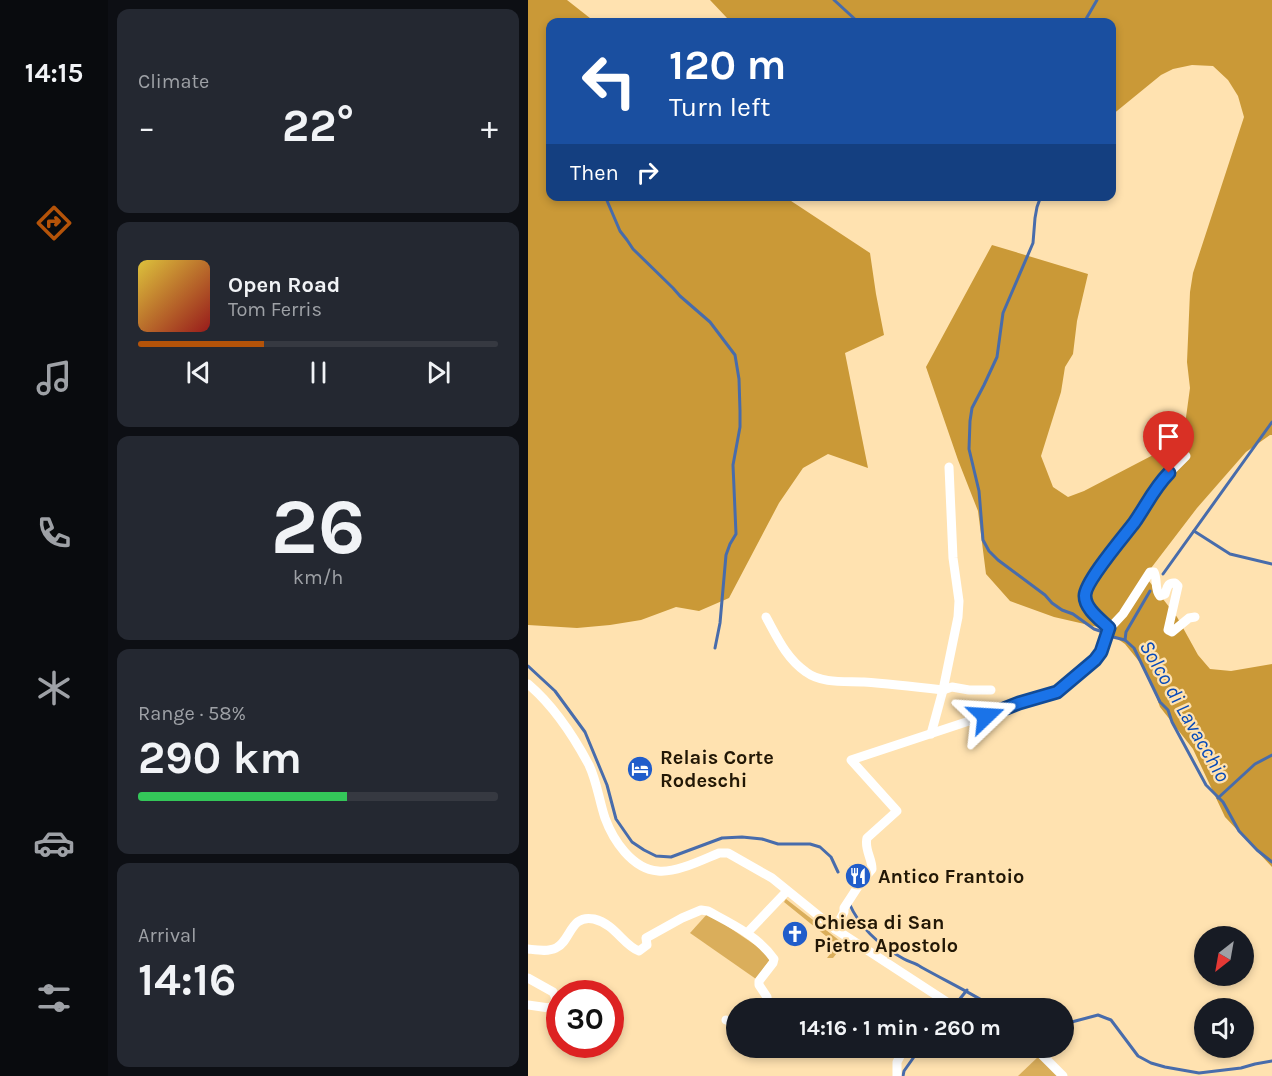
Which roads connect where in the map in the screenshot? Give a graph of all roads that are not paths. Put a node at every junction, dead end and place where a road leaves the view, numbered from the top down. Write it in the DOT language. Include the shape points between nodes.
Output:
graph roads {
  1 [pos="1186,456"];
  2 [pos="949,467"];
  3 [pos="1195,616"];
  4 [pos="766,617"];
  5 [pos="1109,628"];
  6 [pos="528,684"];
  7 [pos="943,690"];
  8 [pos="991,690"];
  9 [pos="931,734"];
  10 [pos="787,891"];
  11 [pos="835,929"];
  12 [pos="747,933"];
  13 [pos="528,949"];
  14 [pos="528,978"];
  15 [pos="767,998"];
  16 [pos="937,998"];
  17 [pos="528,1005"];
  18 [pos="899,1058"];
  19 [pos="1045,1058"];
  20 [pos="897,1076"];
  21 [pos="1064,1076"];
  1 -- 5 [label="street" via="1158,484 1084,591 1089,608"];
  2 -- 7 [label="street" via="959,601"];
  3 -- 5 [label="street" via="1172,632 1168,630 1178,586 1171,583 1160,596 1156,576 1150,572 1123,614"];
  4 -- 7 [label="street" via="784,651 808,674 824,680"];
  5 -- 9 [label="street" via="1095,660 1057,692"];
  6 -- 10 [label="street" via="570,730 591,768 611,831 625,853 637,863 647,869 668,871 728,853"];
  7 -- 8 [label="street"];
  7 -- 9 [label="street"];
  9 -- 11 [label="street" via="851,760 897,811 867,838 872,869 844,908"];
  10 -- 11 [label="street"];
  10 -- 12 [label="street"];
  11 -- 16 [label="street"];
  12 -- 13 [label="street" via="701,910 646,938 647,945 639,951 602,921 590,918 574,924 555,949"];
  12 -- 15 [label="street" via="774,959 759,981"];
  14 -- 17 [label="street" via="554,992 556,998 549,1008"];
  18 -- 20 [label="street"];
  19 -- 21 [label="street"];
}
